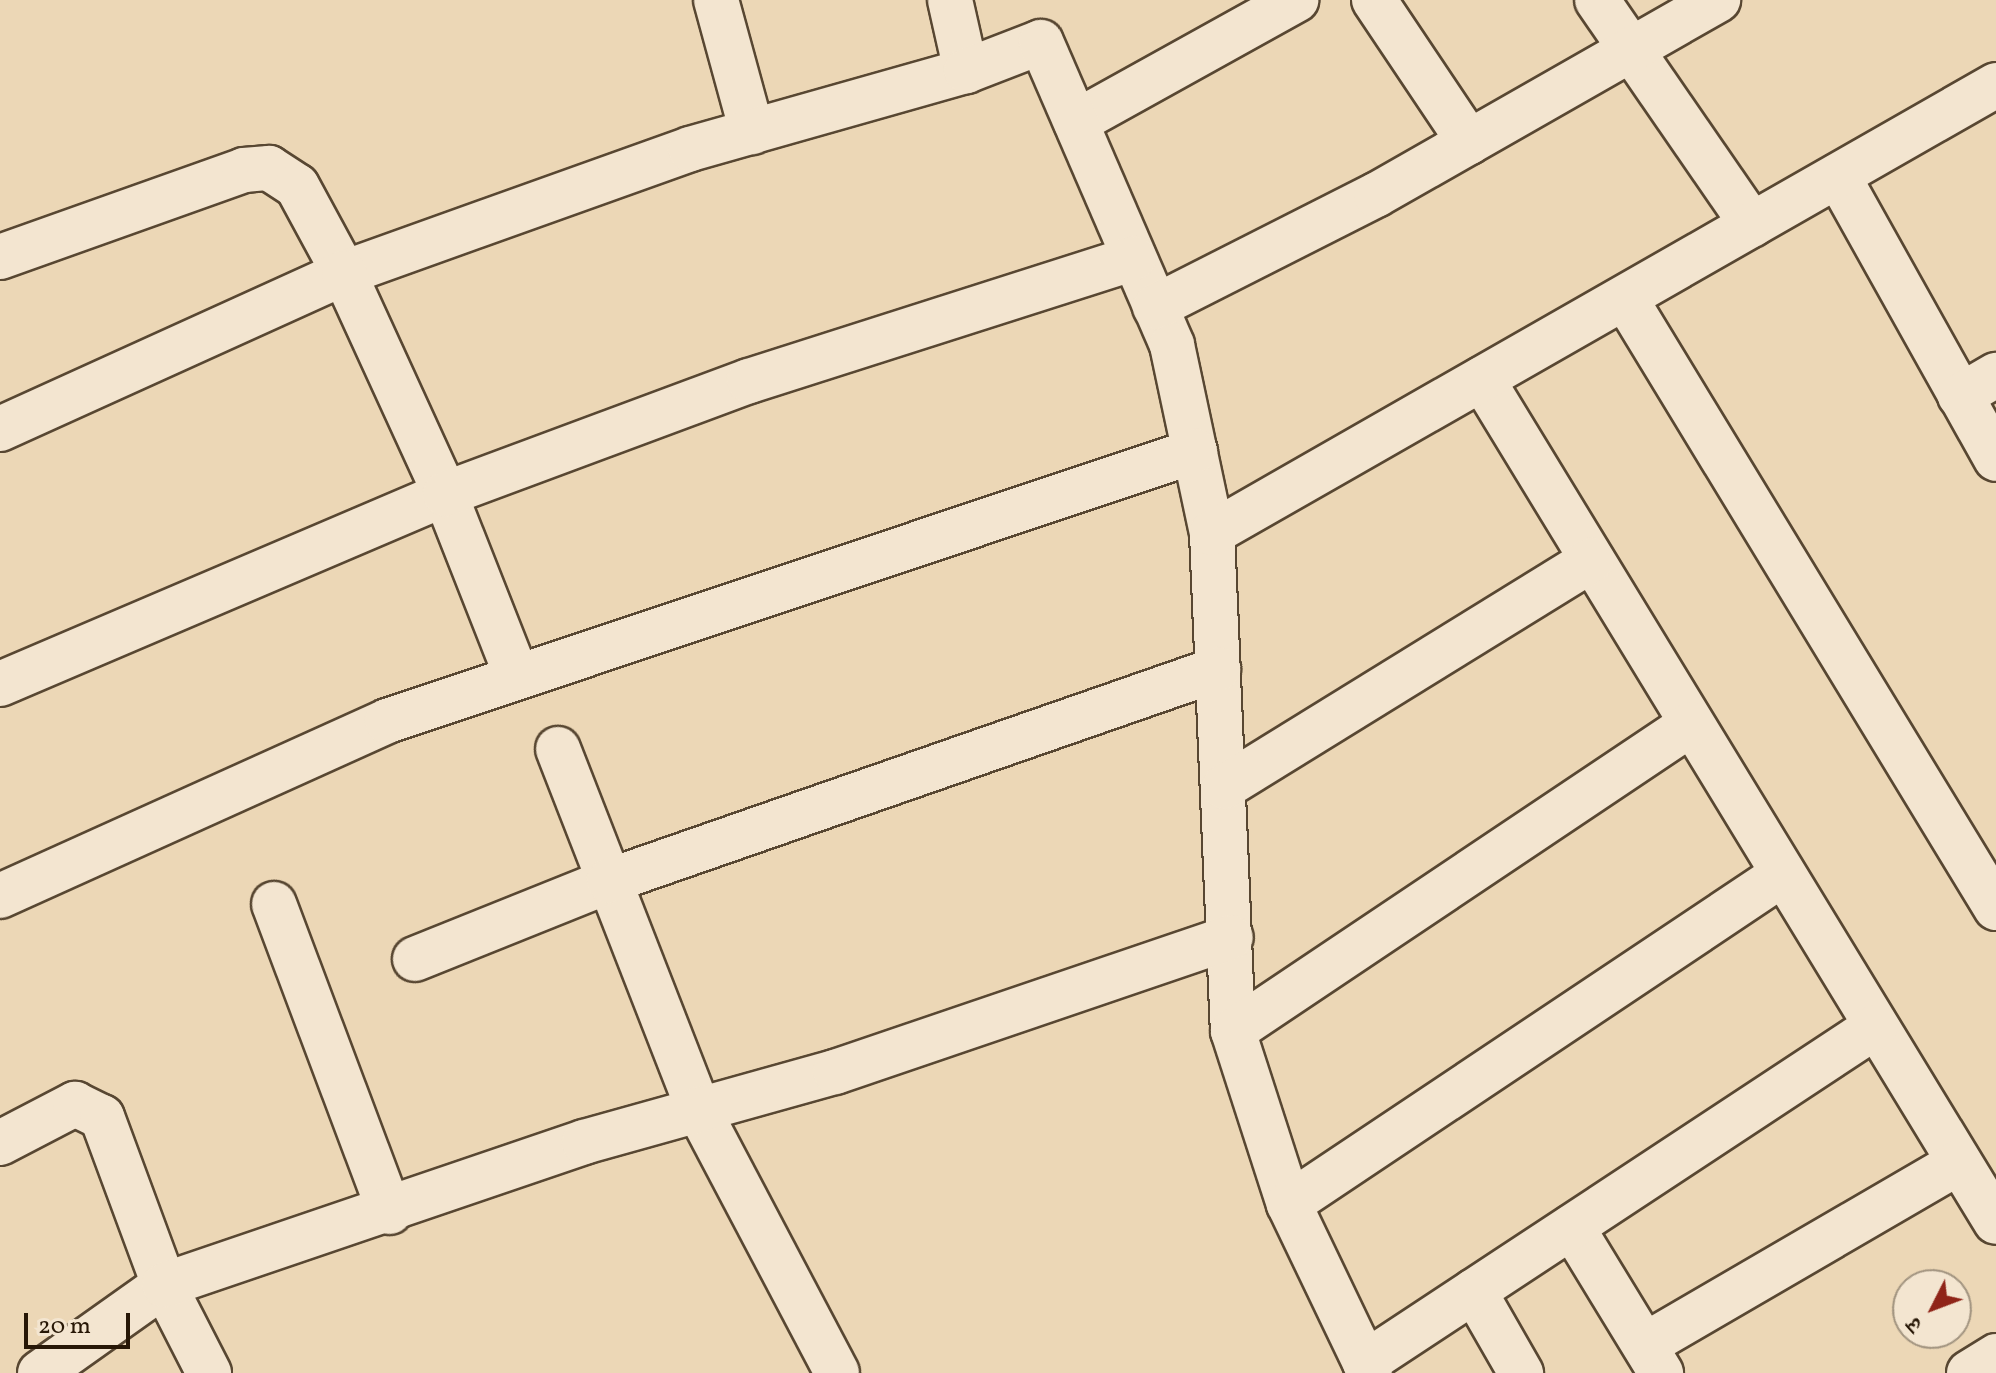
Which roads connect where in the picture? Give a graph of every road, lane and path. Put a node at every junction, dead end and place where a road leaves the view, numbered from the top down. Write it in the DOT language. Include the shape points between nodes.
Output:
graph roads {
  1 [pos="716,0"];
  2 [pos="950,0"];
  3 [pos="1296,0"];
  4 [pos="1374,0"];
  5 [pos="1597,0"];
  6 [pos="1718,0"];
  7 [pos="1632,49"];
  8 [pos="966,71"];
  9 [pos="1996,85"];
  10 [pos="1076,122"];
  11 [pos="752,132"];
  12 [pos="1469,142"];
  13 [pos="1838,176"];
  14 [pos="1752,225"];
  15 [pos="0,257"];
  16 [pos="1134,258"];
  17 [pos="344,273"];
  18 [pos="1625,298"];
  19 [pos="1155,307"];
  20 [pos="1482,379"];
  21 [pos="1978,386"];
  22 [pos="0,429"];
  23 [pos="1195,451"];
  24 [pos="1996,459"];
  25 [pos="445,494"];
  26 [pos="1212,533"];
  27 [pos="1592,560"];
  28 [pos="1218,669"];
  29 [pos="516,674"];
  30 [pos="0,684"];
  31 [pos="1691,724"];
  32 [pos="558,749"];
  33 [pos="1224,787"];
  34 [pos="1783,874"];
  35 [pos="609,881"];
  36 [pos="0,896"];
  37 [pos="274,904"];
  38 [pos="1996,908"];
  39 [pos="1231,937"];
  40 [pos="415,959"];
  41 [pos="1875,1027"];
  42 [pos="1233,1031"];
  43 [pos="698,1109"];
  44 [pos="0,1143"];
  45 [pos="1959,1162"];
  46 [pos="1289,1204"];
  47 [pos="390,1212"];
  48 [pos="1996,1222"];
  49 [pos="1572,1227"];
  50 [pos="164,1285"];
  51 [pos="1474,1291"];
  52 [pos="1996,1356"];
  53 [pos="1653,1359"];
  54 [pos="1368,1368"];
  55 [pos="40,1373"];
  56 [pos="209,1373"];
  57 [pos="837,1373"];
  58 [pos="1521,1373"];
  59 [pos="1969,1373"];
  1 -- 11 [label="street"];
  2 -- 8 [label="street"];
  3 -- 10 [label="street"];
  4 -- 12 [label="street"];
  5 -- 7 [label="street"];
  6 -- 7 [label="street"];
  7 -- 12 [label="street"];
  7 -- 14 [label="street"];
  8 -- 10 [label="street" via="1041,42"];
  8 -- 11 [label="street"];
  9 -- 13 [label="street"];
  10 -- 16 [label="street"];
  11 -- 17 [label="street"];
  12 -- 19 [label="street"];
  13 -- 14 [label="street"];
  13 -- 21 [label="street"];
  14 -- 18 [label="street"];
  15 -- 17 [label="street" via="244,170 269,168 297,186"];
  16 -- 19 [label="street"];
  16 -- 25 [label="street" via="749,381"];
  17 -- 22 [label="street"];
  17 -- 25 [label="street"];
  18 -- 20 [label="street"];
  18 -- 38 [label="street"];
  19 -- 23 [label="street"];
  20 -- 26 [label="street"];
  20 -- 27 [label="street"];
  21 -- 24 [label="street"];
  23 -- 26 [label="street"];
  23 -- 29 [label="street"];
  25 -- 29 [label="street"];
  25 -- 30 [label="street"];
  26 -- 28 [label="street"];
  27 -- 31 [label="street"];
  27 -- 33 [label="street"];
  28 -- 33 [label="street"];
  28 -- 35 [label="street"];
  29 -- 36 [label="street" via="387,721"];
  31 -- 34 [label="street"];
  31 -- 42 [label="street"];
  32 -- 35 [label="street"];
  33 -- 39 [label="street"];
  34 -- 41 [label="street"];
  34 -- 46 [label="street"];
  35 -- 40 [label="street"];
  35 -- 43 [label="street"];
  37 -- 47 [label="street"];
  39 -- 42 [label="street"];
  39 -- 43 [label="street" via="835,1072"];
  41 -- 45 [label="street"];
  41 -- 49 [label="street"];
  42 -- 46 [label="street"];
  43 -- 47 [label="street"];
  43 -- 57 [label="street"];
  44 -- 50 [label="street" via="75,1104 102,1117"];
  45 -- 48 [label="street"];
  45 -- 53 [label="street"];
  46 -- 54 [label="street"];
  47 -- 50 [label="street"];
  49 -- 51 [label="street"];
  49 -- 53 [label="street"];
  50 -- 55 [label="street"];
  50 -- 56 [label="street"];
  51 -- 54 [label="street"];
  51 -- 58 [label="street"];
  52 -- 59 [label="street"];
}
